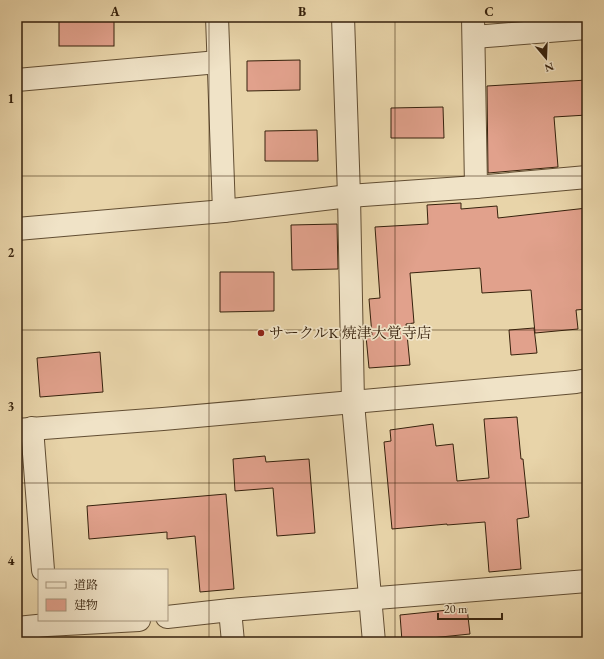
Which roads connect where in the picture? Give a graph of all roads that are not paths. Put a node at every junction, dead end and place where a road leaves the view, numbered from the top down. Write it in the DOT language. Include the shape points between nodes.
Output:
graph roads {
  1 [pos="217,17"];
  2 [pos="343,17"];
  3 [pos="473,27"];
  4 [pos="587,28"];
  5 [pos="218,62"];
  6 [pos="17,80"];
  7 [pos="587,177"];
  8 [pos="476,188"];
  9 [pos="349,196"];
  10 [pos="224,211"];
  11 [pos="17,228"];
  12 [pos="587,380"];
  13 [pos="353,403"];
  14 [pos="25,429"];
  15 [pos="43,569"];
  16 [pos="587,581"];
  17 [pos="370,599"];
  18 [pos="230,610"];
  19 [pos="168,617"];
  20 [pos="129,621"];
  21 [pos="17,628"];
  22 [pos="47,629"];
  23 [pos="233,642"];
  24 [pos="374,642"];
  1 -- 5 [label="street"];
  2 -- 9 [label="street"];
  3 -- 4 [label="street"];
  3 -- 8 [label="street"];
  5 -- 6 [label="street"];
  5 -- 10 [label="street"];
  7 -- 8 [label="street"];
  8 -- 9 [label="street"];
  9 -- 10 [label="street"];
  9 -- 13 [label="street"];
  10 -- 11 [label="street"];
  12 -- 13 [label="street"];
  13 -- 14 [label="street"];
  13 -- 17 [label="street"];
  14 -- 15 [label="street"];
  16 -- 17 [label="street"];
  17 -- 18 [label="street"];
  17 -- 24 [label="street"];
  18 -- 19 [label="street"];
  18 -- 23 [label="street"];
  20 -- 22 [label="street"];
  21 -- 22 [label="street"];
}
